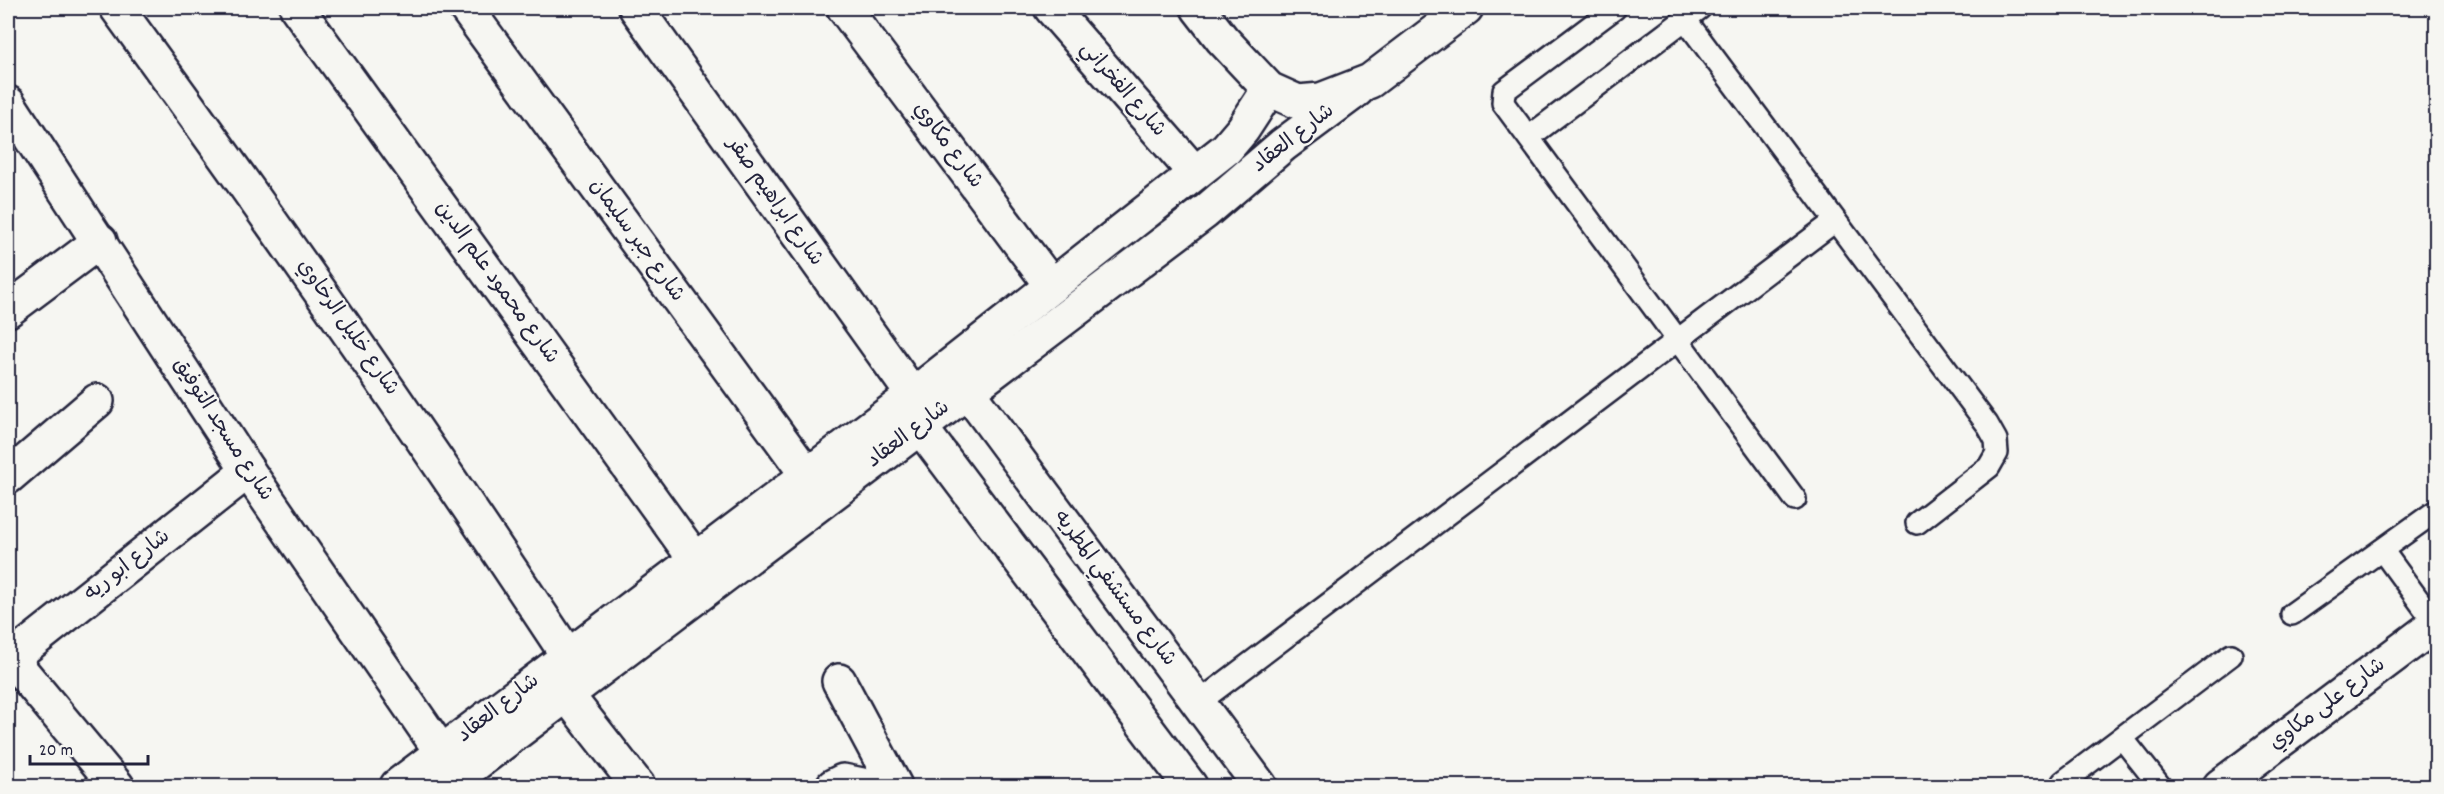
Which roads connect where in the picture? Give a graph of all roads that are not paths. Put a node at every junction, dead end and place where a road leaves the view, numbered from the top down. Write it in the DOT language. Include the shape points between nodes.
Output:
graph roads {
  1 [pos="117,8"];
  2 [pos="297,8"];
  3 [pos="466,8"];
  4 [pos="636,8"];
  5 [pos="844,8"];
  6 [pos="1051,8"];
  7 [pos="1198,8"];
  8 [pos="1615,8"];
  9 [pos="1446,13"];
  10 [pos="1692,13"];
  11 [pos="1370,81"];
  12 [pos="1269,89"];
  13 [pos="13,122"];
  14 [pos="1529,138"];
  15 [pos="1194,172"];
  16 [pos="1835,221"];
  17 [pos="100,242"];
  18 [pos="1051,285"];
  19 [pos="8,310"];
  20 [pos="1678,340"];
  21 [pos="967,391"];
  22 [pos="913,395"];
  23 [pos="97,401"];
  24 [pos="920,427"];
  25 [pos="248,471"];
  26 [pos="807,475"];
  27 [pos="8,477"];
  28 [pos="1795,499"];
  29 [pos="2436,511"];
  30 [pos="1917,523"];
  31 [pos="2382,550"];
  32 [pos="695,559"];
  33 [pos="2292,614"];
  34 [pos="2436,624"];
  35 [pos="2231,655"];
  36 [pos="568,656"];
  37 [pos="8,659"];
  38 [pos="839,681"];
  39 [pos="566,694"];
  40 [pos="1198,703"];
  41 [pos="2122,738"];
  42 [pos="442,753"];
  43 [pos="2063,782"];
  44 [pos="881,785"];
  45 [pos="117,786"];
  46 [pos="397,786"];
  47 [pos="446,786"];
  48 [pos="638,786"];
  49 [pos="833,786"];
  50 [pos="1190,786"];
  51 [pos="1260,786"];
  52 [pos="2160,786"];
  53 [pos="2220,786"];
  1 -- 36 [label="street, شارع خليل الرخاوي" via="349,330"];
  2 -- 32 [label="street, شارع محمود علم الدين"];
  3 -- 26 [label="street, شارع جبر سليمان"];
  4 -- 22 [label="street, شارع ابراهيم صقر"];
  5 -- 18 [label="street, شارع مكاوي"];
  6 -- 15 [label="street, شارع الفخراني"];
  7 -- 12 [label="street"];
  8 -- 14 [label="lane" via="1504,91 1503,103"];
  9 -- 11 [label="street, شارع العقاد"];
  10 -- 14 [label="lane"];
  10 -- 16 [label="lane"];
  11 -- 12 [label="street" via="1321,100 1298,102"];
  11 -- 21 [label="street, شارع العقاد" via="1283,145 1205,212"];
  12 -- 15 [label="street, شارع العقاد" via="1232,142"];
  13 -- 17 [label="street, شارع مسجد التوفيق"];
  14 -- 20 [label="lane"];
  15 -- 18 [label="street, شارع العقاد"];
  16 -- 20 [label="lane"];
  16 -- 30 [label="lane" via="1996,440 1997,453 1989,467"];
  17 -- 19 [label="street"];
  17 -- 25 [label="street, شارع مسجد التوفيق"];
  18 -- 22 [label="street, شارع العقاد"];
  20 -- 28 [label="lane"];
  20 -- 40 [label="lane"];
  21 -- 24 [label="street, شارع العقاد"];
  21 -- 40 [label="street, شارع مستشفي المطريه"];
  22 -- 26 [label="street, شارع العقاد"];
  23 -- 27 [label="street"];
  24 -- 39 [label="street, شارع العقاد"];
  24 -- 50 [label="street"];
  25 -- 37 [label="street, شارع ابو ريه"];
  25 -- 42 [label="street, شارع مسجد التوفيق"];
  26 -- 32 [label="street, شارع العقاد"];
  29 -- 31 [label="lane"];
  31 -- 33 [label="lane"];
  31 -- 34 [label="lane"];
  32 -- 36 [label="street, شارع العقاد"];
  34 -- 53 [label="street, شارع على مكاوي"];
  35 -- 41 [label="lane"];
  36 -- 42 [label="street, شارع العقاد"];
  37 -- 45 [label="street"];
  38 -- 44 [label="street"];
  39 -- 47 [label="street, شارع العقاد"];
  39 -- 48 [label="street"];
  40 -- 51 [label="street, شارع مستشفي المطريه"];
  41 -- 43 [label="lane"];
  41 -- 52 [label="lane"];
  42 -- 46 [label="street, شارع العقاد"];
  44 -- 49 [label="street" via="843,781"];
}
